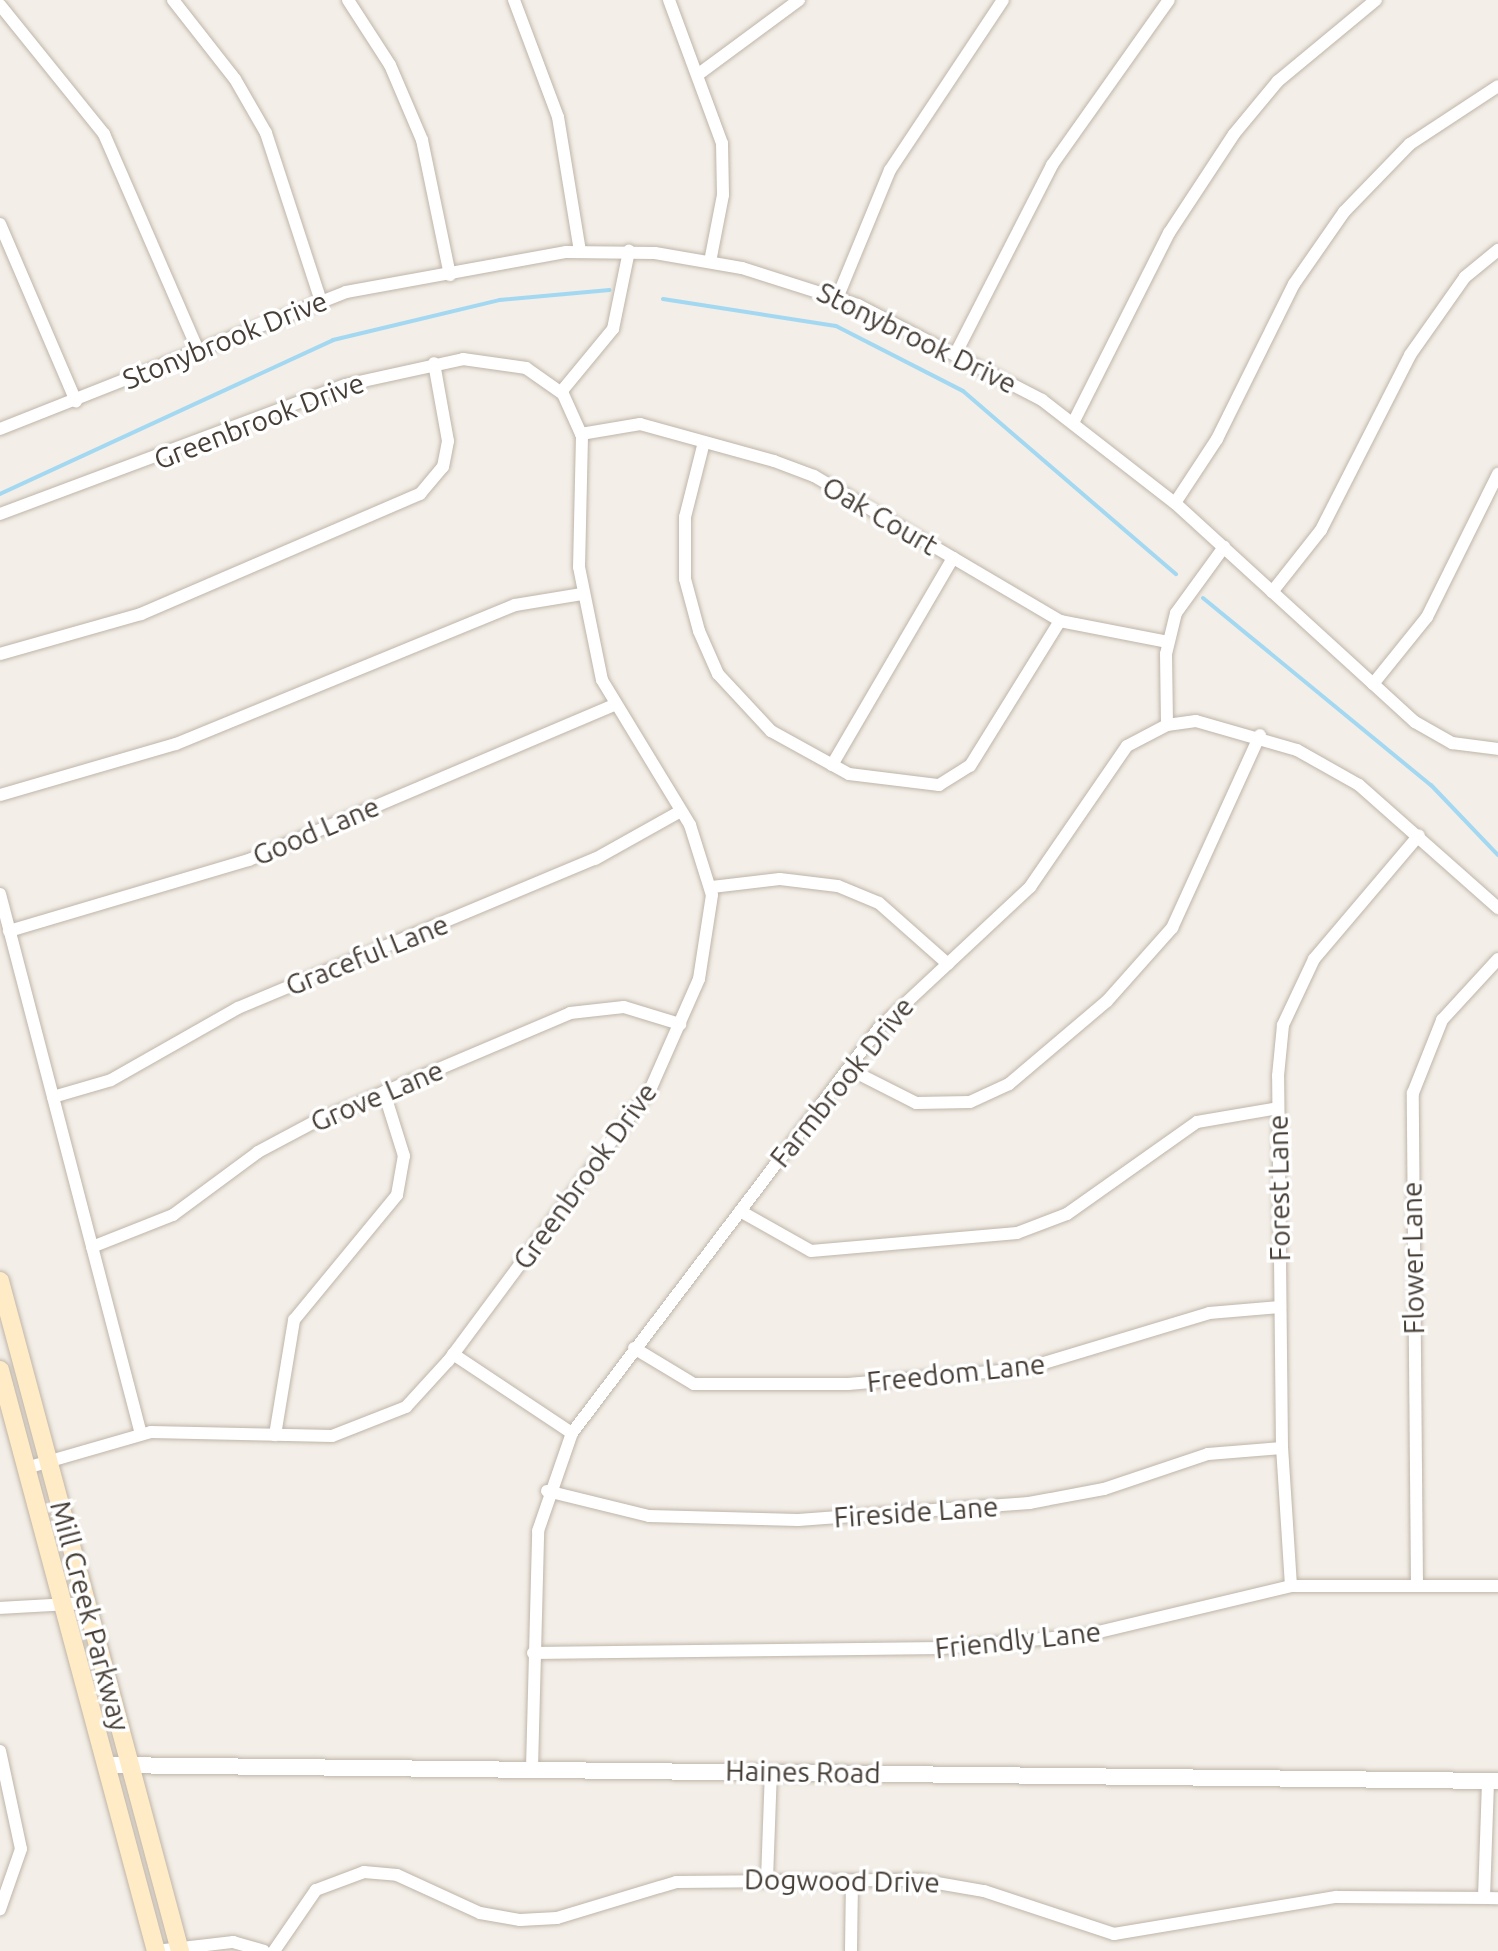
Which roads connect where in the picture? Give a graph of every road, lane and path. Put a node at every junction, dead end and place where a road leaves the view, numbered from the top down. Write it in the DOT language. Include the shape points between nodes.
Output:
graph roads {
  1 [pos="173,0"];
  2 [pos="348,0"];
  3 [pos="514,0"];
  4 [pos="669,0"];
  5 [pos="799,0"];
  6 [pos="1003,0"];
  7 [pos="1169,0"];
  8 [pos="1376,0"];
  9 [pos="0,5"];
  10 [pos="700,73"];
  11 [pos="1498,86"];
  12 [pos="0,224"];
  13 [pos="1498,250"];
  14 [pos="580,251"];
  15 [pos="629,251"];
  16 [pos="710,262"];
  17 [pos="450,275"];
  18 [pos="838,296"];
  19 [pos="320,298"];
  20 [pos="197,348"];
  21 [pos="957,351"];
  22 [pos="434,363"];
  23 [pos="561,392"];
  24 [pos="76,401"];
  25 [pos="1074,421"];
  26 [pos="0,429"];
  27 [pos="581,434"];
  28 [pos="704,442"];
  29 [pos="1498,474"];
  30 [pos="1175,503"];
  31 [pos="0,514"];
  32 [pos="1224,547"];
  33 [pos="953,558"];
  34 [pos="1272,592"];
  35 [pos="582,594"];
  36 [pos="1060,621"];
  37 [pos="1168,642"];
  38 [pos="0,654"];
  39 [pos="1373,684"];
  40 [pos="614,705"];
  41 [pos="1167,725"];
  42 [pos="1260,735"];
  43 [pos="1498,749"];
  44 [pos="832,765"];
  45 [pos="0,795"];
  46 [pos="681,811"];
  47 [pos="1419,835"];
  48 [pos="712,887"];
  49 [pos="0,894"];
  50 [pos="1498,908"];
  51 [pos="9,931"];
  52 [pos="1498,959"];
  53 [pos="948,964"];
  54 [pos="680,1024"];
  55 [pos="849,1069"];
  56 [pos="384,1092"];
  57 [pos="53,1097"];
  58 [pos="1278,1108"];
  59 [pos="740,1211"];
  60 [pos="92,1247"];
  61 [pos="0,1281"];
  62 [pos="1280,1307"];
  63 [pos="634,1348"];
  64 [pos="453,1354"];
  65 [pos="0,1370"];
  66 [pos="572,1433"];
  67 [pos="141,1434"];
  68 [pos="275,1435"];
  69 [pos="1282,1448"];
  70 [pos="49,1461"];
  71 [pos="26,1468"];
  72 [pos="547,1491"];
  73 [pos="1417,1585"];
  74 [pos="1291,1586"];
  75 [pos="1498,1586"];
  76 [pos="86,1603"];
  77 [pos="63,1606"];
  78 [pos="0,1608"];
  79 [pos="533,1653"];
  80 [pos="0,1751"];
  81 [pos="107,1765"];
  82 [pos="131,1765"];
  83 [pos="532,1768"];
  84 [pos="771,1772"];
  85 [pos="1493,1781"];
  86 [pos="767,1879"];
  87 [pos="852,1881"];
  88 [pos="1491,1897"];
  89 [pos="0,1909"];
  90 [pos="179,1949"];
  91 [pos="156,1951"];
  92 [pos="264,1951"];
  93 [pos="274,1951"];
  94 [pos="851,1951"];
  1 -- 19 [label="street" via="235,79 266,133"];
  2 -- 17 [label="street" via="414,117"];
  3 -- 14 [label="street" via="558,117"];
  4 -- 10 [label="street"];
  5 -- 10 [label="street"];
  6 -- 18 [label="street" via="890,170"];
  7 -- 21 [label="street" via="1052,165"];
  8 -- 25 [label="street" via="1278,81 1234,134 1169,233"];
  9 -- 20 [label="street" via="104,134"];
  10 -- 16 [label="street" via="724,170"];
  11 -- 30 [label="street" via="1410,144 1344,212 1294,284 1217,439"];
  12 -- 24 [label="street"];
  13 -- 34 [label="street" via="1465,277 1410,355 1321,530"];
  14 -- 15 [label="street, Stonybrook Drive"];
  14 -- 17 [label="street, Stonybrook Drive"];
  15 -- 16 [label="street, Stonybrook Drive"];
  15 -- 23 [label="street" via="613,329"];
  16 -- 18 [label="street, Stonybrook Drive"];
  17 -- 19 [label="street, Stonybrook Drive"];
  18 -- 21 [label="street, Stonybrook Drive"];
  19 -- 20 [label="street, Stonybrook Drive"];
  20 -- 24 [label="street, Stonybrook Drive"];
  21 -- 25 [label="street, Stonybrook Drive"];
  22 -- 23 [label="street, Greenbrook Drive" via="510,362"];
  22 -- 31 [label="street, Greenbrook Drive" via="310,397 135,469"];
  22 -- 38 [label="street" via="448,441 443,467 420,494 141,614"];
  23 -- 27 [label="street, Greenbrook Drive"];
  24 -- 26 [label="street, Stonybrook Drive"];
  25 -- 30 [label="street, Stonybrook Drive"];
  27 -- 28 [label="street, Oak Court" via="640,424"];
  27 -- 35 [label="street, Greenbrook Drive"];
  28 -- 33 [label="street, Oak Court" via="814,476"];
  28 -- 44 [label="street" via="685,517 685,579 699,631 718,674 771,731"];
  29 -- 39 [label="street" via="1427,617"];
  30 -- 32 [label="street, Stonybrook Drive"];
  32 -- 34 [label="street, Stonybrook Drive"];
  32 -- 37 [label="street" via="1185,596"];
  33 -- 36 [label="street, Oak Court"];
  33 -- 44 [label="street"];
  34 -- 39 [label="street, Stonybrook Drive"];
  35 -- 40 [label="street, Greenbrook Drive"];
  35 -- 45 [label="street" via="515,605 176,744"];
  36 -- 37 [label="street, Oak Court"];
  36 -- 44 [label="street" via="970,766 939,785 903,785"];
  37 -- 41 [label="street"];
  39 -- 43 [label="street, Stonybrook Drive" via="1436,736"];
  40 -- 46 [label="street, Greenbrook Drive"];
  40 -- 51 [label="street, Good Lane" via="249,860"];
  41 -- 42 [label="street" via="1218,723"];
  41 -- 53 [label="street, Farmbrook Drive" via="1114,759 1050,864"];
  42 -- 47 [label="street" via="1342,774"];
  42 -- 55 [label="street" via="1172,928 1107,1001 1009,1084 970,1102 916,1103"];
  46 -- 48 [label="street, Greenbrook Drive"];
  46 -- 57 [label="street, Graceful Lane" via="595,859 238,1008 111,1080"];
  47 -- 50 [label="street"];
  47 -- 58 [label="street, Forest Lane" via="1297,987 1280,1048"];
  48 -- 53 [label="street" via="789,879 838,886 879,903"];
  48 -- 54 [label="street, Greenbrook Drive" via="705,959"];
  49 -- 51 [label="street"];
  51 -- 57 [label="street"];
  52 -- 73 [label="street, Flower Lane" via="1442,1020 1413,1093"];
  53 -- 55 [label="street, Farmbrook Drive" via="893,1012"];
  54 -- 56 [label="street, Grove Lane" via="624,1007 590,1008"];
  54 -- 64 [label="street, Greenbrook Drive" via="628,1124"];
  55 -- 59 [label="street, Farmbrook Drive"];
  56 -- 60 [label="street, Grove Lane" via="276,1141 156,1225"];
  56 -- 68 [label="street" via="404,1156 397,1195 294,1320 277,1384"];
  57 -- 60 [label="street"];
  58 -- 59 [label="street" via="1197,1122 1067,1214 1017,1233 811,1251"];
  58 -- 62 [label="street, Forest Lane"];
  59 -- 63 [label="street, Farmbrook Drive"];
  60 -- 67 [label="street"];
  61 -- 70 [label="main road, Mill Creek Parkway"];
  62 -- 63 [label="street, Freedom Lane" via="1209,1313 1037,1367 848,1384 694,1384"];
  62 -- 69 [label="street, Forest Lane"];
  63 -- 66 [label="street, Farmbrook Drive"];
  64 -- 66 [label="street"];
  64 -- 68 [label="street, Greenbrook Drive" via="406,1407 379,1423 332,1436"];
  65 -- 71 [label="main road, Mill Creek Parkway"];
  66 -- 72 [label="street, Farmbrook Drive"];
  67 -- 68 [label="street, Greenbrook Drive"];
  67 -- 70 [label="street, Greenbrook Drive"];
  69 -- 72 [label="street, Fireside Lane" via="1208,1454 1115,1486 1029,1503 798,1520 649,1516"];
  69 -- 74 [label="street, Forest Lane"];
  70 -- 71 [label="street, Greenbrook Drive"];
  70 -- 76 [label="main road, Mill Creek Parkway"];
  71 -- 77 [label="main road, Mill Creek Parkway"];
  72 -- 79 [label="street, Farmbrook Drive" via="535,1557"];
  73 -- 74 [label="street, Friendly Lane"];
  73 -- 75 [label="street, Friendly Lane"];
  74 -- 79 [label="street, Friendly Lane" via="1086,1635 956,1647 699,1657"];
  76 -- 77 [label="street"];
  76 -- 82 [label="main road, Mill Creek Parkway"];
  77 -- 78 [label="street"];
  77 -- 81 [label="main road, Mill Creek Parkway"];
  79 -- 83 [label="street, Farmbrook Drive"];
  80 -- 89 [label="street" via="21,1849"];
  81 -- 82 [label="street, Haines Road"];
  81 -- 91 [label="main road, Mill Creek Parkway"];
  82 -- 83 [label="street, Haines Road"];
  82 -- 90 [label="main road, Mill Creek Parkway"];
  83 -- 84 [label="street, Haines Road"];
  84 -- 85 [label="street, Haines Road"];
  84 -- 86 [label="street"];
  85 -- 88 [label="street"];
  86 -- 87 [label="street, Dogwood Drive"];
  86 -- 93 [label="street, Dogwood Drive" via="676,1882 557,1918 520,1920 480,1913 397,1875 364,1872 316,1890"];
  87 -- 88 [label="street, Dogwood Drive" via="954,1884 1114,1934 1323,1898"];
  87 -- 94 [label="street"];
  90 -- 91 [label="street"];
  90 -- 92 [label="street" via="233,1942"];
}
